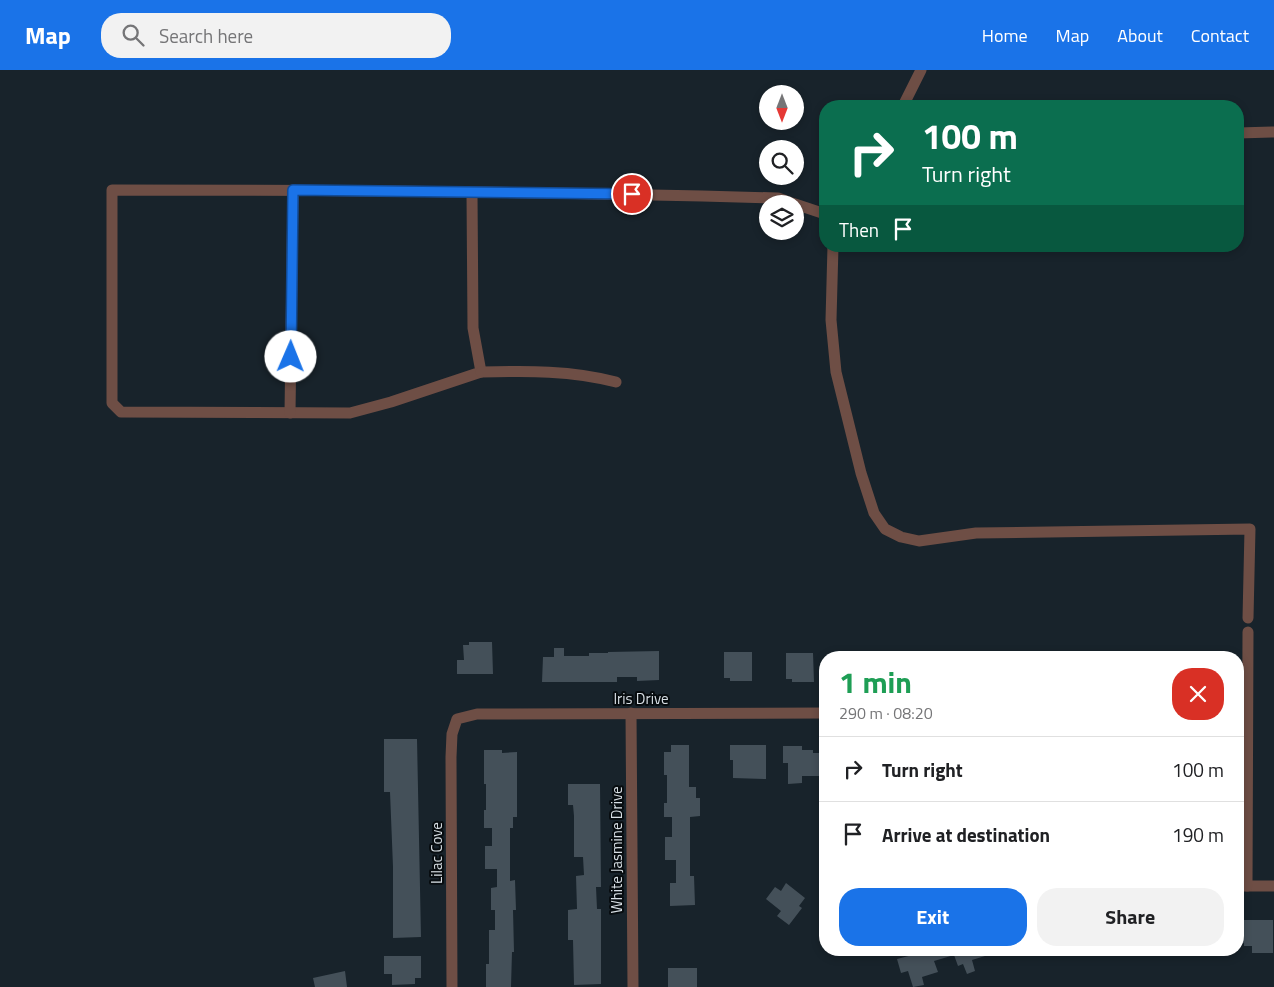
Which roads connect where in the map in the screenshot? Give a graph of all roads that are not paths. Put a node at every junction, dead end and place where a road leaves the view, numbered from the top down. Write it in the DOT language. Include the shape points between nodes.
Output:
graph roads {
  1 [pos="921,70"];
  2 [pos="906,100"];
  3 [pos="1274,132"];
  4 [pos="1244,133"];
  5 [pos="293,190"];
  6 [pos="472,193"];
  7 [pos="759,198"];
  8 [pos="804,207"];
  9 [pos="819,212"];
  10 [pos="833,252"];
  11 [pos="481,372"];
  12 [pos="616,382"];
  13 [pos="290,412"];
  14 [pos="1248,618"];
  15 [pos="1248,632"];
  16 [pos="1244,696"];
  17 [pos="631,713"];
  18 [pos="819,713"];
  19 [pos="457,719"];
  20 [pos="1244,886"];
  21 [pos="1274,886"];
  22 [pos="452,987"];
  23 [pos="633,987"];
  1 -- 2 [label="street"];
  3 -- 4 [label="street"];
  5 -- 6 [label="street"];
  5 -- 13 [label="street"];
  5 -- 13 [label="street" via="112,190 112,403 121,412"];
  6 -- 7 [label="street"];
  6 -- 11 [label="street" via="473,328"];
  8 -- 9 [label="street"];
  10 -- 14 [label="street" via="831,320 836,372 861,473 874,513 886,529 902,537 919,540 976,533 1250,529"];
  11 -- 12 [label="street" via="545,371"];
  11 -- 13 [label="street" via="350,413"];
  15 -- 16 [label="street"];
  17 -- 18 [label="street, Iris Drive"];
  17 -- 19 [label="street, Iris Drive" via="477,714"];
  17 -- 23 [label="street, White Jasmine Drive"];
  19 -- 22 [label="street, Lilac Cove" via="452,734 451,757"];
  20 -- 21 [label="street"];
}
